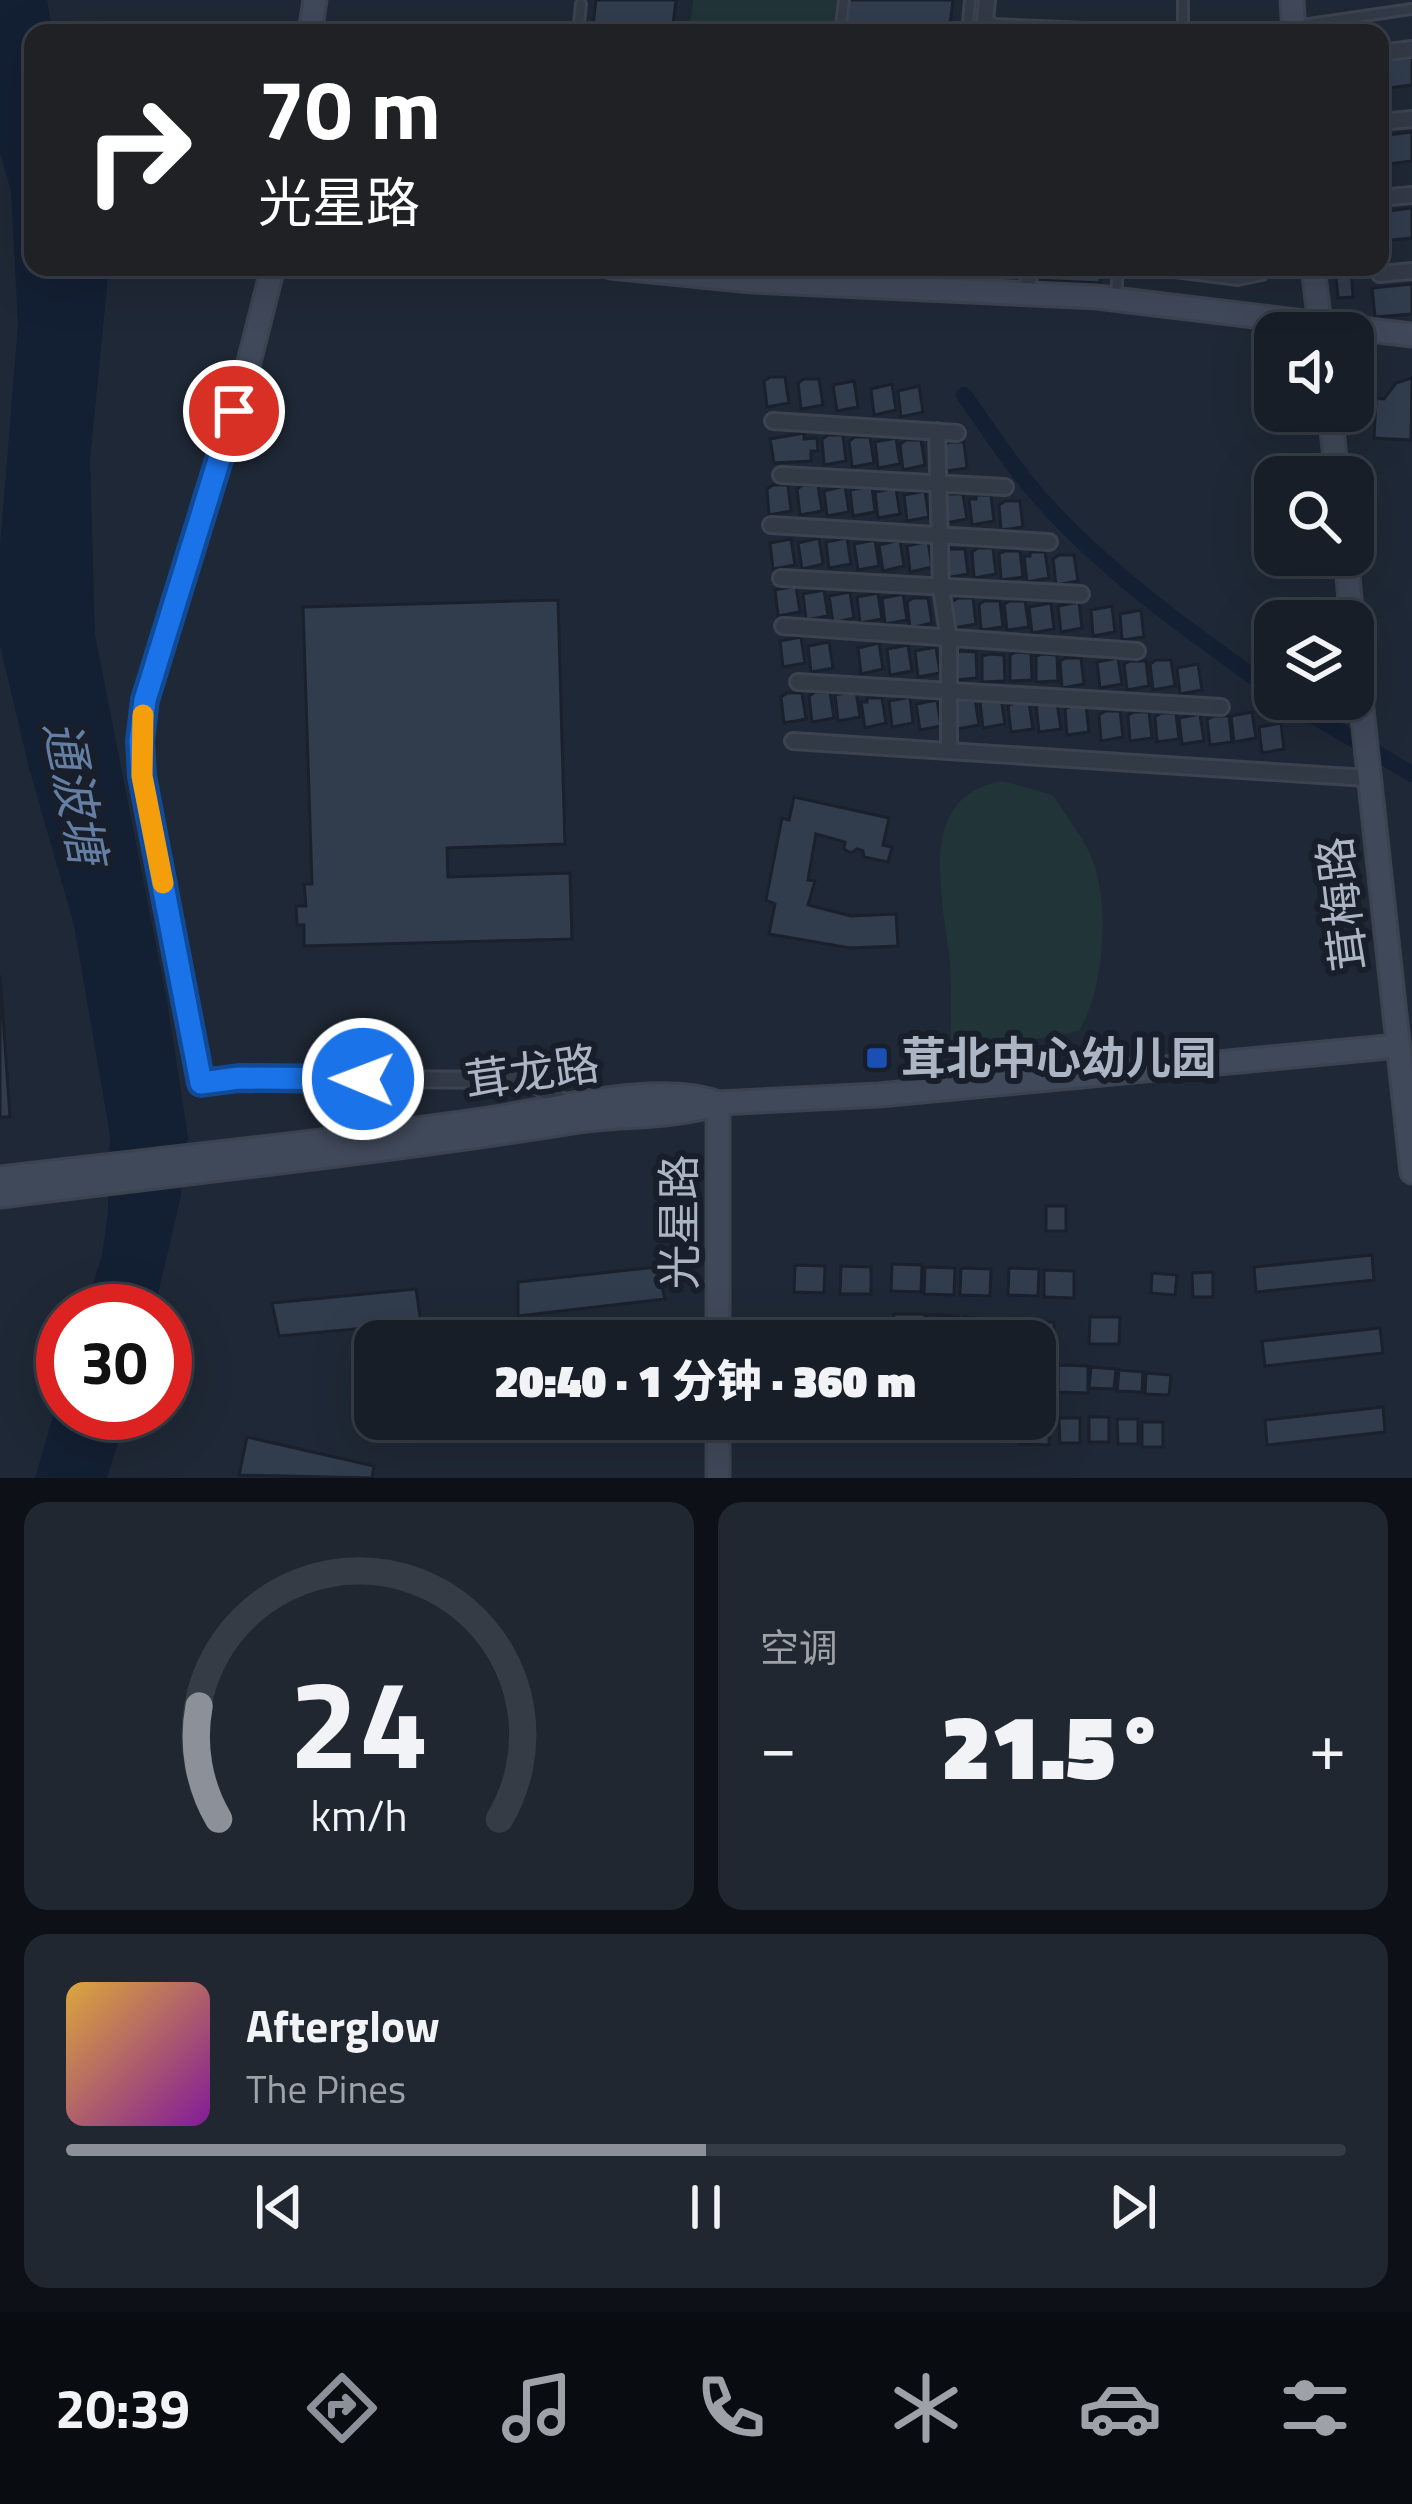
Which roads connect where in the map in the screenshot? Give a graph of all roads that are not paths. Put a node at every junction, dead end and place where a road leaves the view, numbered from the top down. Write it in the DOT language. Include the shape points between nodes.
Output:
graph roads {
  1 [pos="581,4"];
  2 [pos="1412,10"];
  3 [pos="579,24"];
  4 [pos="1329,24"];
  5 [pos="271,276"];
  6 [pos="701,276"];
  7 [pos="1029,276"];
  8 [pos="1117,276"];
  9 [pos="1206,276"];
  10 [pos="1257,276"];
  11 [pos="1314,276"];
  12 [pos="945,278"];
  13 [pos="1027,293"];
  14 [pos="1116,299"];
  15 [pos="1318,312"];
  16 [pos="1254,319"];
  17 [pos="1374,332"];
  18 [pos="1412,335"];
  19 [pos="773,421"];
  20 [pos="937,431"];
  21 [pos="957,433"];
  22 [pos="781,475"];
  23 [pos="937,482"];
  24 [pos="1005,487"];
  25 [pos="771,525"];
  26 [pos="939,535"];
  27 [pos="1049,542"];
  28 [pos="782,578"];
  29 [pos="941,588"];
  30 [pos="1081,594"];
  31 [pos="783,626"];
  32 [pos="949,640"];
  33 [pos="1136,651"];
  34 [pos="798,682"];
  35 [pos="948,691"];
  36 [pos="1221,706"];
  37 [pos="1362,720"];
  38 [pos="793,741"];
  39 [pos="949,749"];
  40 [pos="1367,778"];
  41 [pos="1398,1046"];
  42 [pos="201,1083"];
  43 [pos="718,1103"];
  44 [pos="570,1106"];
  45 [pos="483,1128"];
  46 [pos="1412,1172"];
  47 [pos="0,1178"];
  48 [pos="0,1196"];
  49 [pos="718,1320"];
  50 [pos="718,1440"];
  51 [pos="718,1478"];
  1 -- 3 [label="lane"];
  2 -- 4 [label="lane"];
  5 -- 42 [label="street" via="145,700 140,741"];
  6 -- 12 [label="street"];
  7 -- 13 [label="street"];
  8 -- 14 [label="lane"];
  9 -- 10 [label="lane"];
  11 -- 15 [label="street"];
  12 -- 13 [label="street"];
  13 -- 14 [label="street"];
  14 -- 16 [label="street"];
  17 -- 18 [label="street"];
  19 -- 20 [label="street"];
  20 -- 21 [label="street"];
  20 -- 23 [label="street"];
  22 -- 23 [label="street"];
  23 -- 24 [label="street"];
  23 -- 26 [label="street"];
  25 -- 26 [label="street"];
  26 -- 27 [label="street"];
  26 -- 29 [label="street"];
  28 -- 29 [label="street"];
  29 -- 30 [label="street"];
  29 -- 32 [label="street"];
  31 -- 32 [label="street"];
  32 -- 33 [label="street"];
  32 -- 35 [label="street"];
  34 -- 35 [label="street"];
  35 -- 36 [label="street"];
  35 -- 39 [label="street"];
  37 -- 40 [label="street, 茸梅路"];
  38 -- 39 [label="street"];
  39 -- 40 [label="street"];
  40 -- 41 [label="street, 茸梅路"];
  41 -- 43 [label="street, 茸龙路"];
  41 -- 46 [label="street, 茸梅路"];
  42 -- 44 [label="street" via="528,1080"];
  43 -- 44 [label="street, 茸龙路" via="696,1095"];
  43 -- 45 [label="street, 茸龙路"];
  43 -- 49 [label="street, 光星路"];
  44 -- 45 [label="street, 茸龙路"];
  45 -- 47 [label="street, 茸龙路"];
  45 -- 48 [label="street, 茸龙路"];
  50 -- 51 [label="street"];
}
